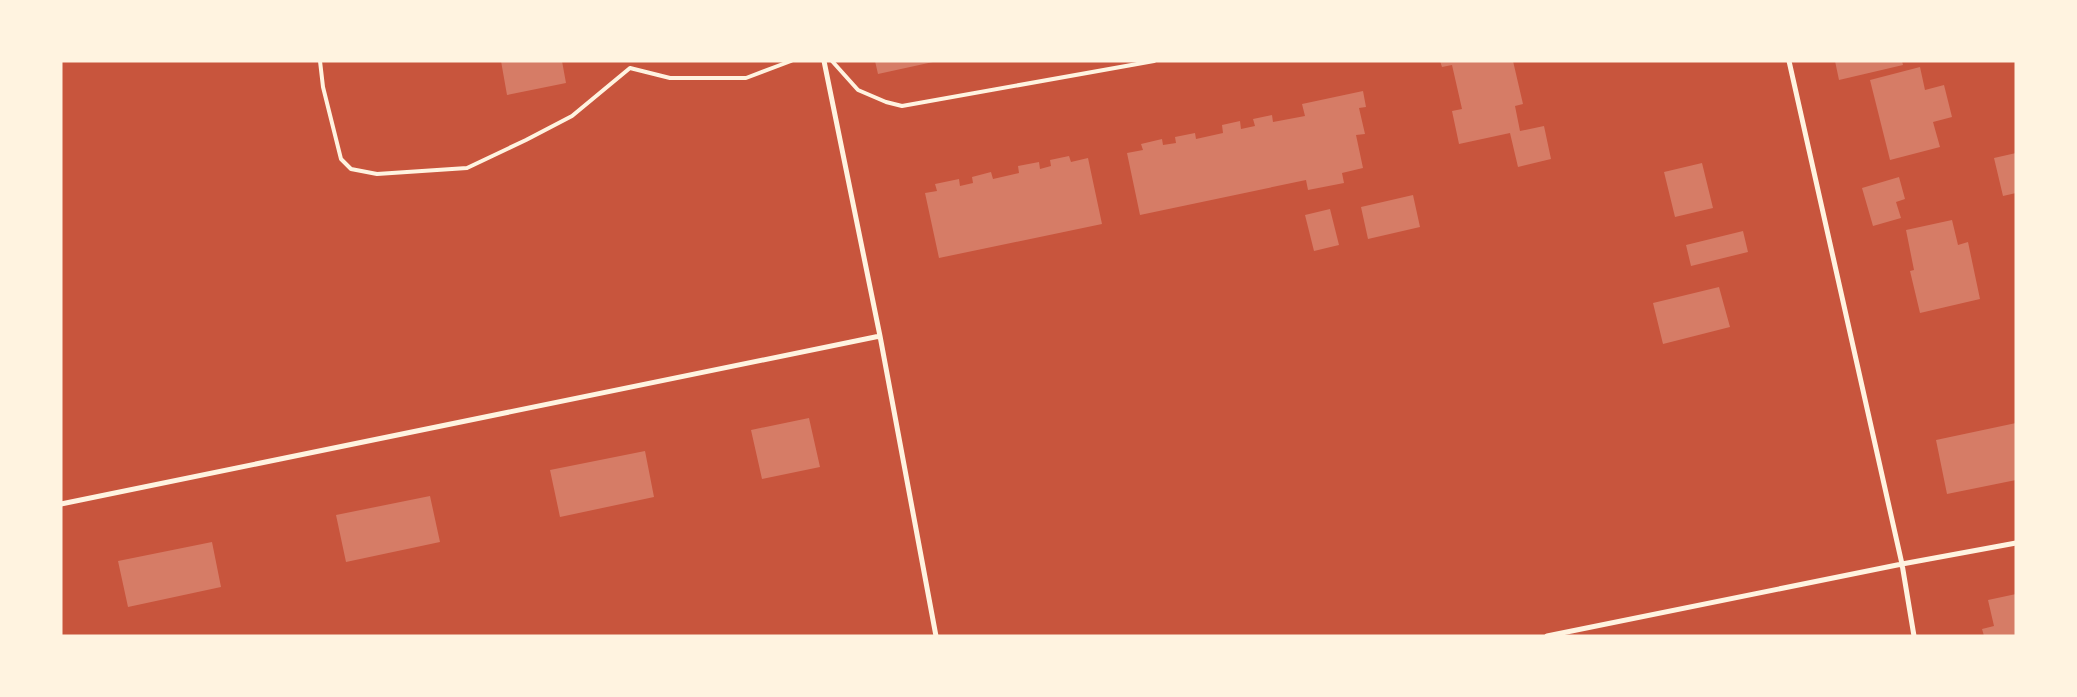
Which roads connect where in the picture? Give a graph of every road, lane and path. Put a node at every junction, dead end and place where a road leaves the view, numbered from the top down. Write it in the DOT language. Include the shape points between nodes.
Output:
graph roads {
  1 [pos="320,61"];
  2 [pos="630,61"];
  3 [pos="791,61"];
  4 [pos="824,61"];
  5 [pos="832,61"];
  6 [pos="1154,61"];
  7 [pos="1789,61"];
  8 [pos="630,68"];
  9 [pos="880,336"];
  10 [pos="61,504"];
  11 [pos="2016,543"];
  12 [pos="1902,564"];
  13 [pos="936,636"];
  14 [pos="1547,636"];
  15 [pos="1914,636"];
  1 -- 8 [label="lane" via="342,159 351,169 377,174 467,168 572,116"];
  2 -- 8 [label="lane"];
  3 -- 8 [label="lane" via="746,78 670,78"];
  4 -- 9 [label="street"];
  5 -- 6 [label="lane" via="858,90 902,106"];
  7 -- 12 [label="street"];
  9 -- 10 [label="street"];
  9 -- 13 [label="street"];
  11 -- 12 [label="street"];
  12 -- 14 [label="street"];
  12 -- 15 [label="street"];
}
